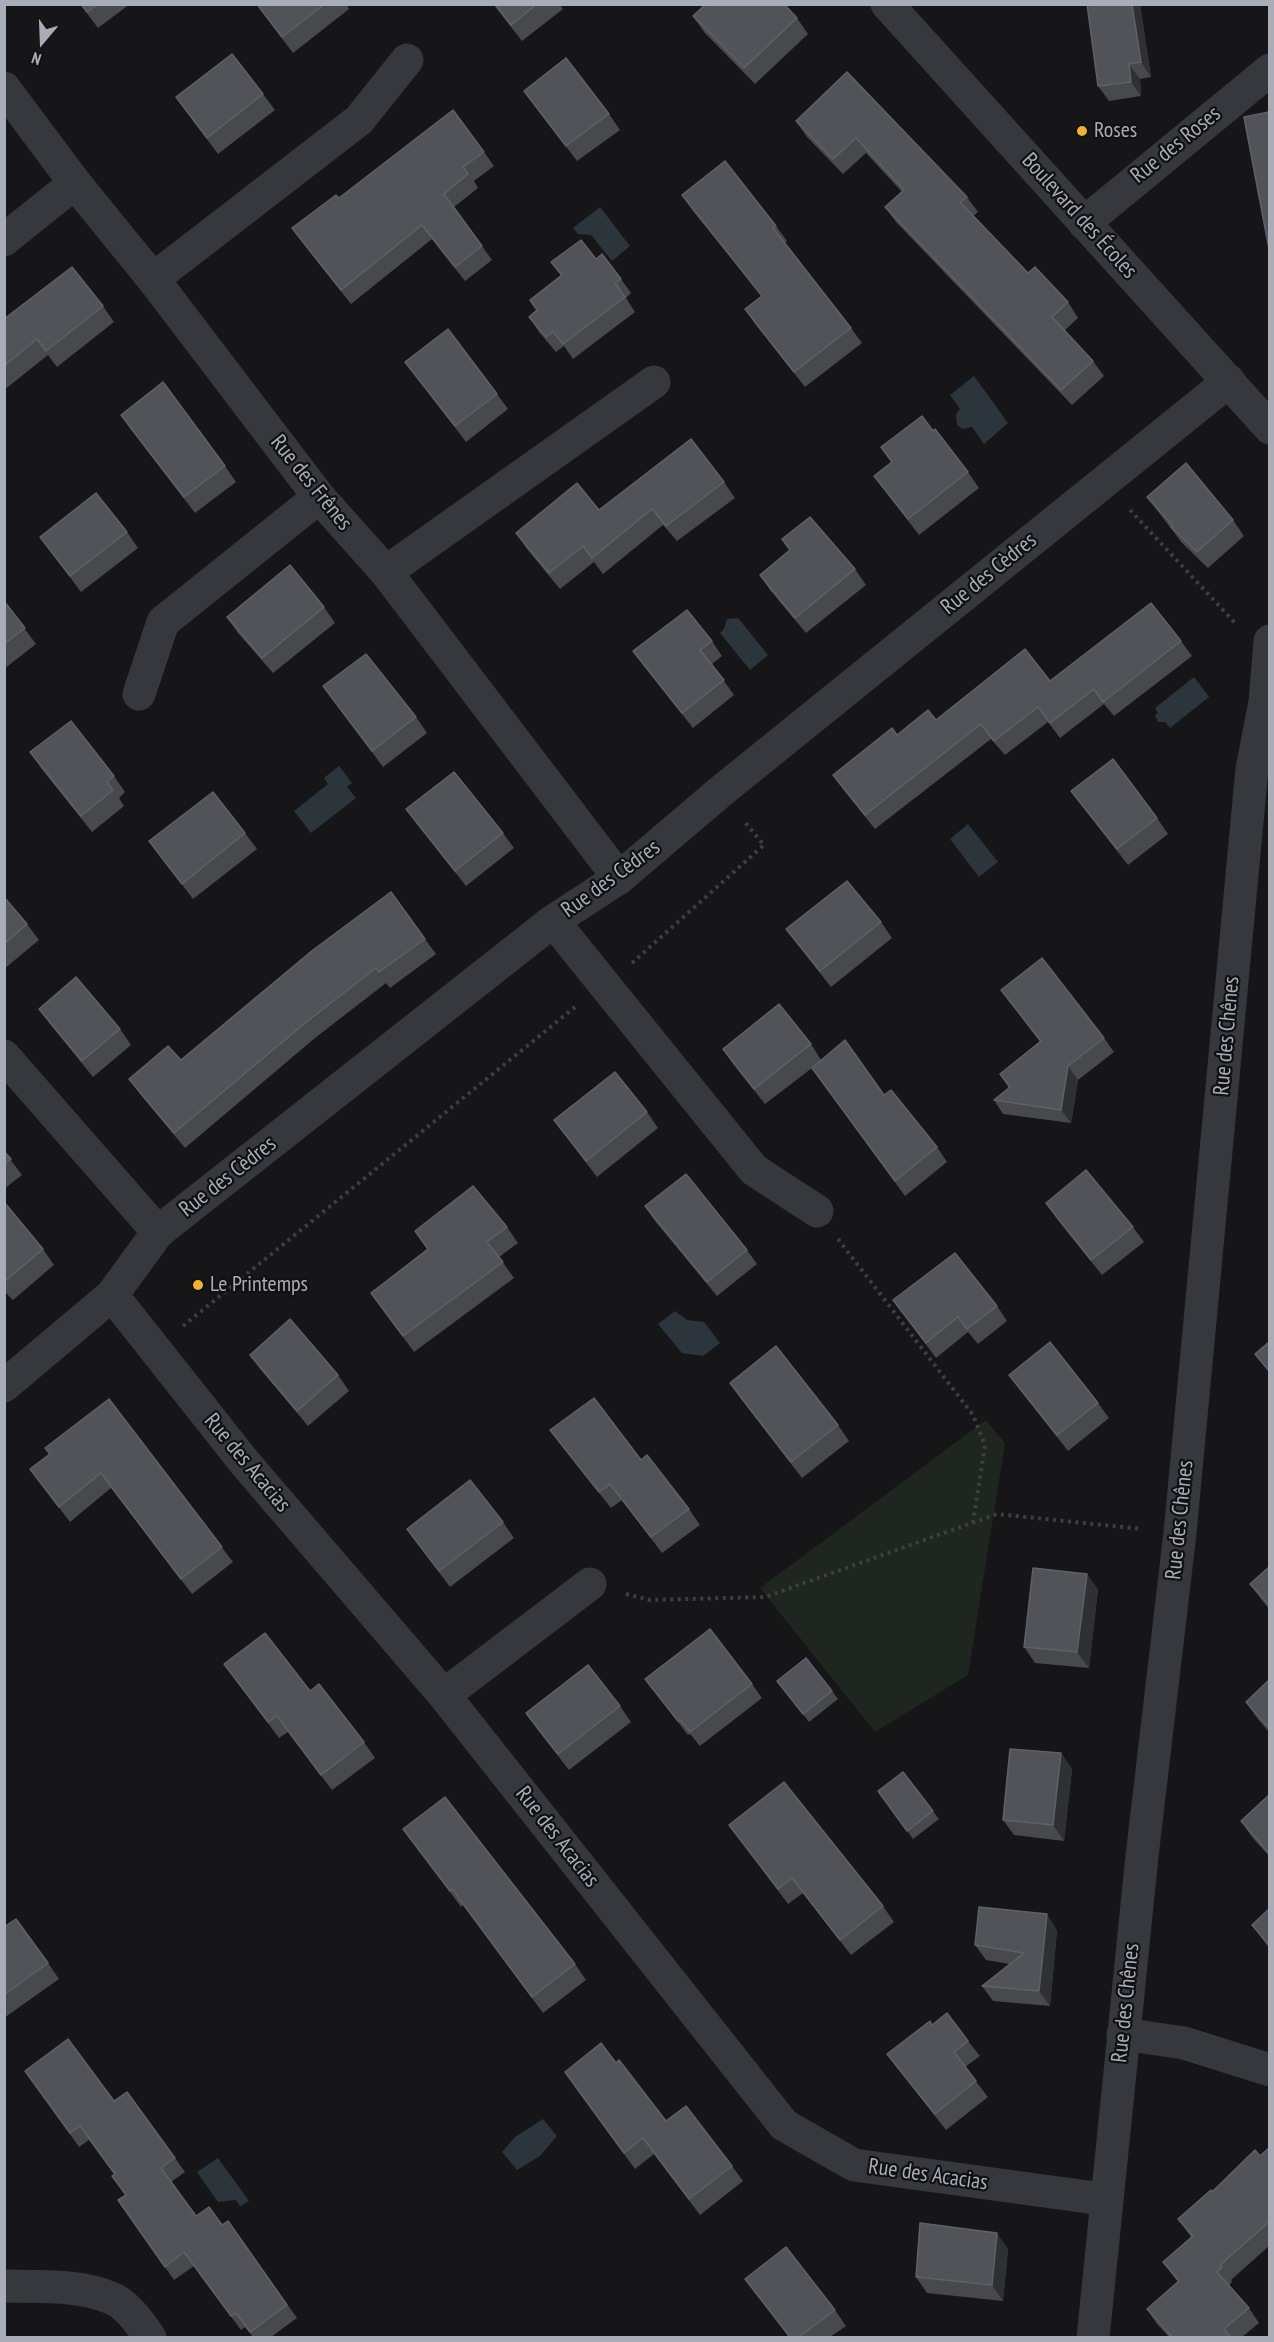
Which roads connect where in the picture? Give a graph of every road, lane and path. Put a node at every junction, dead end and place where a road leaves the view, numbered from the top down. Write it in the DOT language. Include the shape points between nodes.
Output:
graph roads {
  1 [pos="887,4"];
  2 [pos="407,60"];
  3 [pos="1269,69"];
  4 [pos="4,88"];
  5 [pos="75,183"];
  6 [pos="1084,223"];
  7 [pos="4,240"];
  8 [pos="153,279"];
  9 [pos="1228,381"];
  10 [pos="654,382"];
  11 [pos="1269,428"];
  12 [pos="319,497"];
  13 [pos="1122,502"];
  14 [pos="386,572"];
  15 [pos="1239,628"];
  16 [pos="1269,641"];
  17 [pos="139,694"];
  18 [pos="1267,700"];
  19 [pos="720,792"];
  20 [pos="620,878"];
  21 [pos="553,921"];
  22 [pos="626,969"];
  23 [pos="576,1006"];
  24 [pos="4,1056"];
  25 [pos="816,1211"];
  26 [pos="158,1232"];
  27 [pos="112,1295"];
  28 [pos="177,1332"];
  29 [pos="4,1386"];
  30 [pos="973,1522"];
  31 [pos="1180,1533"];
  32 [pos="590,1584"];
  33 [pos="444,1695"];
  34 [pos="1123,2034"];
  35 [pos="1269,2070"];
  36 [pos="1106,2197"];
  37 [pos="4,2286"];
  38 [pos="150,2337"];
  39 [pos="1093,2337"];
  1 -- 6 [label="street, Boulevard des Écoles"];
  2 -- 8 [label="street" via="359,120"];
  3 -- 6 [label="street, Rue des Roses"];
  4 -- 5 [label="street, Rue des Frênes"];
  5 -- 7 [label="street"];
  5 -- 8 [label="street, Rue des Frênes"];
  6 -- 9 [label="street, Boulevard des Écoles"];
  8 -- 12 [label="street, Rue des Frênes"];
  9 -- 11 [label="street, Boulevard des Écoles"];
  9 -- 19 [label="street, Rue des Cèdres"];
  10 -- 14 [label="street"];
  12 -- 14 [label="street, Rue des Frênes"];
  12 -- 17 [label="street" via="163,622"];
  13 -- 15 [label="path"];
  14 -- 20 [label="street, Rue des Frênes"];
  16 -- 18 [label="street, Rue des Chênes"];
  18 -- 31 [label="street, Rue des Chênes" via="1252,769"];
  19 -- 20 [label="street, Rue des Cèdres"];
  19 -- 22 [label="path" via="764,845"];
  20 -- 21 [label="street, Rue des Cèdres"];
  21 -- 25 [label="street" via="754,1170"];
  21 -- 26 [label="street, Rue des Cèdres"];
  23 -- 28 [label="path"];
  24 -- 26 [label="street"];
  25 -- 30 [label="path" via="973,1415 985,1445"];
  26 -- 27 [label="street, Rue des Cèdres"];
  27 -- 29 [label="street, Rue des Cèdres"];
  27 -- 33 [label="street, Rue des Acacias" via="245,1462"];
  30 -- 31 [label="path" via="997,1514"];
  30 -- 32 [label="path" via="765,1597 650,1600"];
  31 -- 34 [label="street, Rue des Chênes"];
  32 -- 33 [label="street"];
  33 -- 36 [label="street, Rue des Acacias" via="784,2125 854,2165"];
  34 -- 35 [label="street" via="1184,2043"];
  34 -- 36 [label="street, Rue des Chênes"];
  36 -- 39 [label="street, Rue des Chênes"];
  37 -- 38 [label="street" via="80,2289 113,2298"];
}
